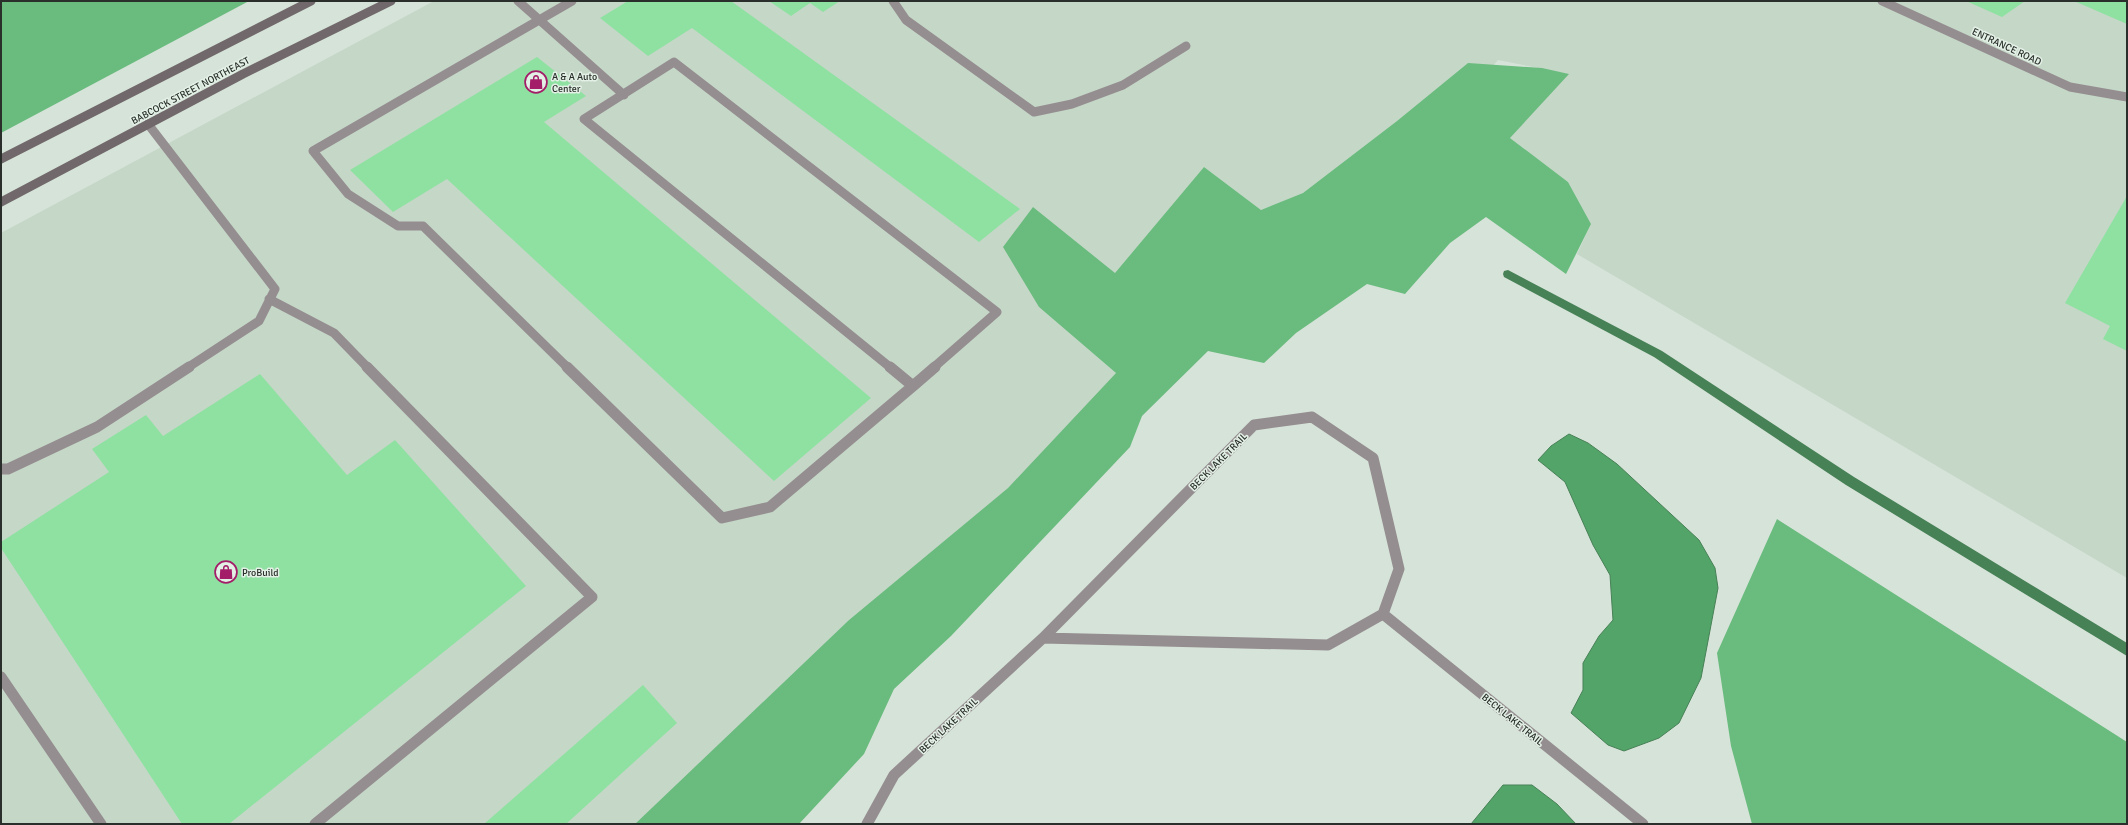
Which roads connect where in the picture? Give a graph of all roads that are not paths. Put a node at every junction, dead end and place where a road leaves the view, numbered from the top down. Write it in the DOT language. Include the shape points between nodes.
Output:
graph roads {
  1 [pos="311,1"];
  2 [pos="391,1"];
  3 [pos="518,1"];
  4 [pos="572,1"];
  5 [pos="893,1"];
  6 [pos="1882,1"];
  7 [pos="540,20"];
  8 [pos="1186,46"];
  9 [pos="624,95"];
  10 [pos="2127,97"];
  11 [pos="148,124"];
  12 [pos="1,159"];
  13 [pos="1,202"];
  14 [pos="269,299"];
  15 [pos="913,386"];
  16 [pos="1,469"];
  17 [pos="1383,614"];
  18 [pos="1043,638"];
  19 [pos="1,677"];
  20 [pos="101,824"];
  21 [pos="315,824"];
  22 [pos="867,824"];
  23 [pos="1642,824"];
  1 -- 12 [label="main road"];
  2 -- 11 [label="main road, BABCOCK STREET NORTHEAST"];
  3 -- 7 [label="street"];
  4 -- 7 [label="street"];
  5 -- 8 [label="street" via="906,20 1034,112 1072,104 1123,85"];
  6 -- 10 [label="street, ENTRANCE ROAD" via="2070,87"];
  7 -- 9 [label="street"];
  7 -- 15 [label="street" via="313,151 348,194 398,226 423,226 722,518 770,507"];
  9 -- 15 [label="street" via="584,118"];
  9 -- 15 [label="street" via="674,62 997,312"];
  11 -- 13 [label="main road, BABCOCK STREET NORTHEAST"];
  11 -- 14 [label="street" via="275,289"];
  14 -- 16 [label="street" via="259,321 97,427 8,469"];
  14 -- 21 [label="street" via="334,333 592,598"];
  17 -- 18 [label="street" via="1328,645"];
  17 -- 18 [label="street, BECK LAKE TRAIL" via="1399,569 1373,458 1312,417 1254,425"];
  17 -- 23 [label="street, BECK LAKE TRAIL"];
  18 -- 22 [label="street, BECK LAKE TRAIL" via="894,775"];
  19 -- 20 [label="street"];
}
